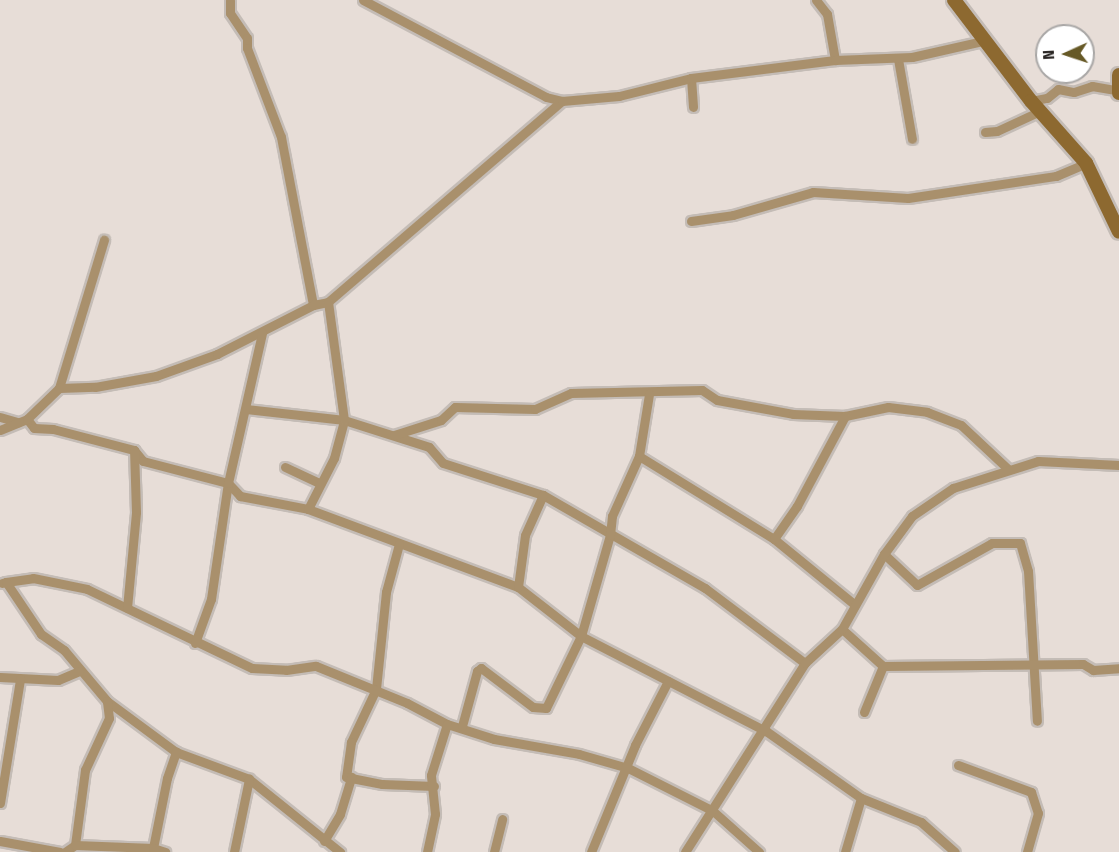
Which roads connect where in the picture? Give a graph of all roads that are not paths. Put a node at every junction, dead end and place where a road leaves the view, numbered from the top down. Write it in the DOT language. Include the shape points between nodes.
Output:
graph roads {
  1 [pos="230,0"];
  2 [pos="363,0"];
  3 [pos="816,0"];
  4 [pos="954,0"];
  5 [pos="983,41"];
  6 [pos="898,59"];
  7 [pos="836,60"];
  8 [pos="1119,75"];
  9 [pos="691,78"];
  10 [pos="1119,86"];
  11 [pos="1119,92"];
  12 [pos="562,101"];
  13 [pos="1035,106"];
  14 [pos="693,107"];
  15 [pos="985,132"];
  16 [pos="912,139"];
  17 [pos="1086,163"];
  18 [pos="691,221"];
  19 [pos="1119,232"];
  20 [pos="104,240"];
  21 [pos="328,302"];
  22 [pos="313,304"];
  23 [pos="262,333"];
  24 [pos="58,388"];
  25 [pos="649,394"];
  26 [pos="246,409"];
  27 [pos="845,416"];
  28 [pos="0,417"];
  29 [pos="344,420"];
  30 [pos="23,421"];
  31 [pos="0,430"];
  32 [pos="394,435"];
  33 [pos="134,450"];
  34 [pos="639,456"];
  35 [pos="1119,465"];
  36 [pos="285,467"];
  37 [pos="1008,469"];
  38 [pos="228,483"];
  39 [pos="320,483"];
  40 [pos="543,495"];
  41 [pos="308,509"];
  42 [pos="610,536"];
  43 [pos="774,539"];
  44 [pos="399,544"];
  45 [pos="884,554"];
  46 [pos="3,583"];
  47 [pos="518,587"];
  48 [pos="854,604"];
  49 [pos="127,608"];
  50 [pos="842,629"];
  51 [pos="581,636"];
  52 [pos="195,643"];
  53 [pos="805,663"];
  54 [pos="1035,664"];
  55 [pos="883,666"];
  56 [pos="1119,668"];
  57 [pos="79,671"];
  58 [pos="0,677"];
  59 [pos="21,679"];
  60 [pos="668,681"];
  61 [pos="376,689"];
  62 [pos="107,700"];
  63 [pos="864,712"];
  64 [pos="1037,721"];
  65 [pos="447,724"];
  66 [pos="462,726"];
  67 [pos="766,731"];
  68 [pos="176,752"];
  69 [pos="958,765"];
  70 [pos="628,768"];
  71 [pos="351,777"];
  72 [pos="249,779"];
  73 [pos="434,786"];
  74 [pos="861,798"];
  75 [pos="0,803"];
  76 [pos="713,811"];
  77 [pos="502,819"];
  78 [pos="324,840"];
  79 [pos="0,841"];
  80 [pos="75,845"];
  81 [pos="159,850"];
  82 [pos="60,852"];
  83 [pos="65,852"];
  84 [pos="234,852"];
  85 [pos="340,852"];
  86 [pos="427,852"];
  87 [pos="494,852"];
  88 [pos="591,852"];
  89 [pos="685,852"];
  90 [pos="759,852"];
  91 [pos="845,852"];
  92 [pos="955,852"];
  93 [pos="1027,852"];
  1 -- 22 [label="street" via="230,13 247,38 247,48 283,143"];
  2 -- 12 [label="street" via="546,98"];
  3 -- 7 [label="street" via="827,14"];
  4 -- 5 [label="street"];
  5 -- 6 [label="street"];
  5 -- 13 [label="street"];
  6 -- 7 [label="street"];
  6 -- 16 [label="street"];
  7 -- 9 [label="street"];
  8 -- 10 [label="street"];
  9 -- 12 [label="street" via="619,96"];
  9 -- 14 [label="street"];
  10 -- 11 [label="street"];
  11 -- 13 [label="street" via="1092,86 1074,92 1058,89"];
  12 -- 21 [label="street"];
  13 -- 15 [label="street" via="997,131"];
  13 -- 17 [label="street"];
  17 -- 18 [label="street" via="1056,176 908,198 813,192 733,215"];
  17 -- 19 [label="street"];
  20 -- 24 [label="street"];
  21 -- 22 [label="street"];
  21 -- 29 [label="street"];
  22 -- 23 [label="street"];
  23 -- 24 [label="street" via="156,376 95,387"];
  23 -- 26 [label="street"];
  24 -- 30 [label="street"];
  25 -- 27 [label="street" via="702,390 717,400 794,414"];
  25 -- 32 [label="street" via="571,393 535,409 455,407 441,420"];
  25 -- 34 [label="street"];
  26 -- 29 [label="street"];
  26 -- 38 [label="street"];
  27 -- 37 [label="street" via="888,407 927,412 961,424"];
  27 -- 43 [label="street" via="797,506"];
  28 -- 30 [label="street"];
  29 -- 32 [label="street"];
  29 -- 39 [label="street" via="334,458"];
  30 -- 31 [label="street"];
  30 -- 33 [label="street" via="34,428 53,429"];
  32 -- 40 [label="street" via="429,447 442,463"];
  33 -- 38 [label="street" via="144,461"];
  33 -- 49 [label="street" via="136,512"];
  34 -- 42 [label="street" via="612,516"];
  34 -- 43 [label="street"];
  35 -- 37 [label="street" via="1038,461"];
  36 -- 39 [label="street"];
  37 -- 45 [label="street" via="953,488 928,503 912,516"];
  38 -- 41 [label="street" via="240,496"];
  38 -- 52 [label="street" via="211,599"];
  39 -- 41 [label="street"];
  40 -- 42 [label="street"];
  40 -- 47 [label="street" via="525,535"];
  41 -- 44 [label="street"];
  42 -- 51 [label="street"];
  42 -- 53 [label="street" via="705,588"];
  43 -- 48 [label="street"];
  44 -- 47 [label="street"];
  44 -- 61 [label="street" via="386,592"];
  45 -- 48 [label="street"];
  45 -- 54 [label="street" via="917,585 992,543 1020,543 1028,571"];
  46 -- 49 [label="street" via="33,578 87,589"];
  46 -- 57 [label="street" via="41,634 64,650"];
  47 -- 51 [label="street"];
  48 -- 50 [label="street"];
  49 -- 52 [label="street"];
  50 -- 53 [label="street"];
  50 -- 55 [label="street"];
  51 -- 60 [label="street"];
  51 -- 66 [label="street" via="546,708 533,707 481,668 477,670"];
  52 -- 61 [label="street" via="252,668 286,670 316,666"];
  53 -- 67 [label="street"];
  54 -- 55 [label="street"];
  54 -- 56 [label="street" via="1083,664 1093,670"];
  54 -- 64 [label="street"];
  55 -- 63 [label="street"];
  57 -- 59 [label="street" via="58,680"];
  57 -- 62 [label="street"];
  58 -- 59 [label="street"];
  59 -- 75 [label="street"];
  60 -- 67 [label="street"];
  60 -- 70 [label="street" via="635,745"];
  61 -- 65 [label="street"];
  61 -- 71 [label="street" via="351,742 345,777"];
  62 -- 68 [label="street"];
  62 -- 80 [label="street" via="109,718 85,770"];
  65 -- 66 [label="street"];
  65 -- 73 [label="street" via="431,775"];
  66 -- 70 [label="street" via="494,739 579,754"];
  67 -- 74 [label="street"];
  67 -- 76 [label="street"];
  68 -- 72 [label="street"];
  68 -- 81 [label="street"];
  69 -- 93 [label="street" via="1031,792 1038,813"];
  70 -- 76 [label="street"];
  70 -- 88 [label="street"];
  71 -- 73 [label="street" via="382,784"];
  71 -- 78 [label="street" via="339,813"];
  72 -- 78 [label="street"];
  72 -- 84 [label="street"];
  73 -- 86 [label="street" via="435,814"];
  74 -- 91 [label="street"];
  74 -- 92 [label="street" via="921,822"];
  76 -- 89 [label="street"];
  76 -- 90 [label="street"];
  77 -- 87 [label="street"];
  78 -- 85 [label="street"];
  79 -- 82 [label="street"];
  80 -- 81 [label="street"];
  80 -- 83 [label="street"];
}
